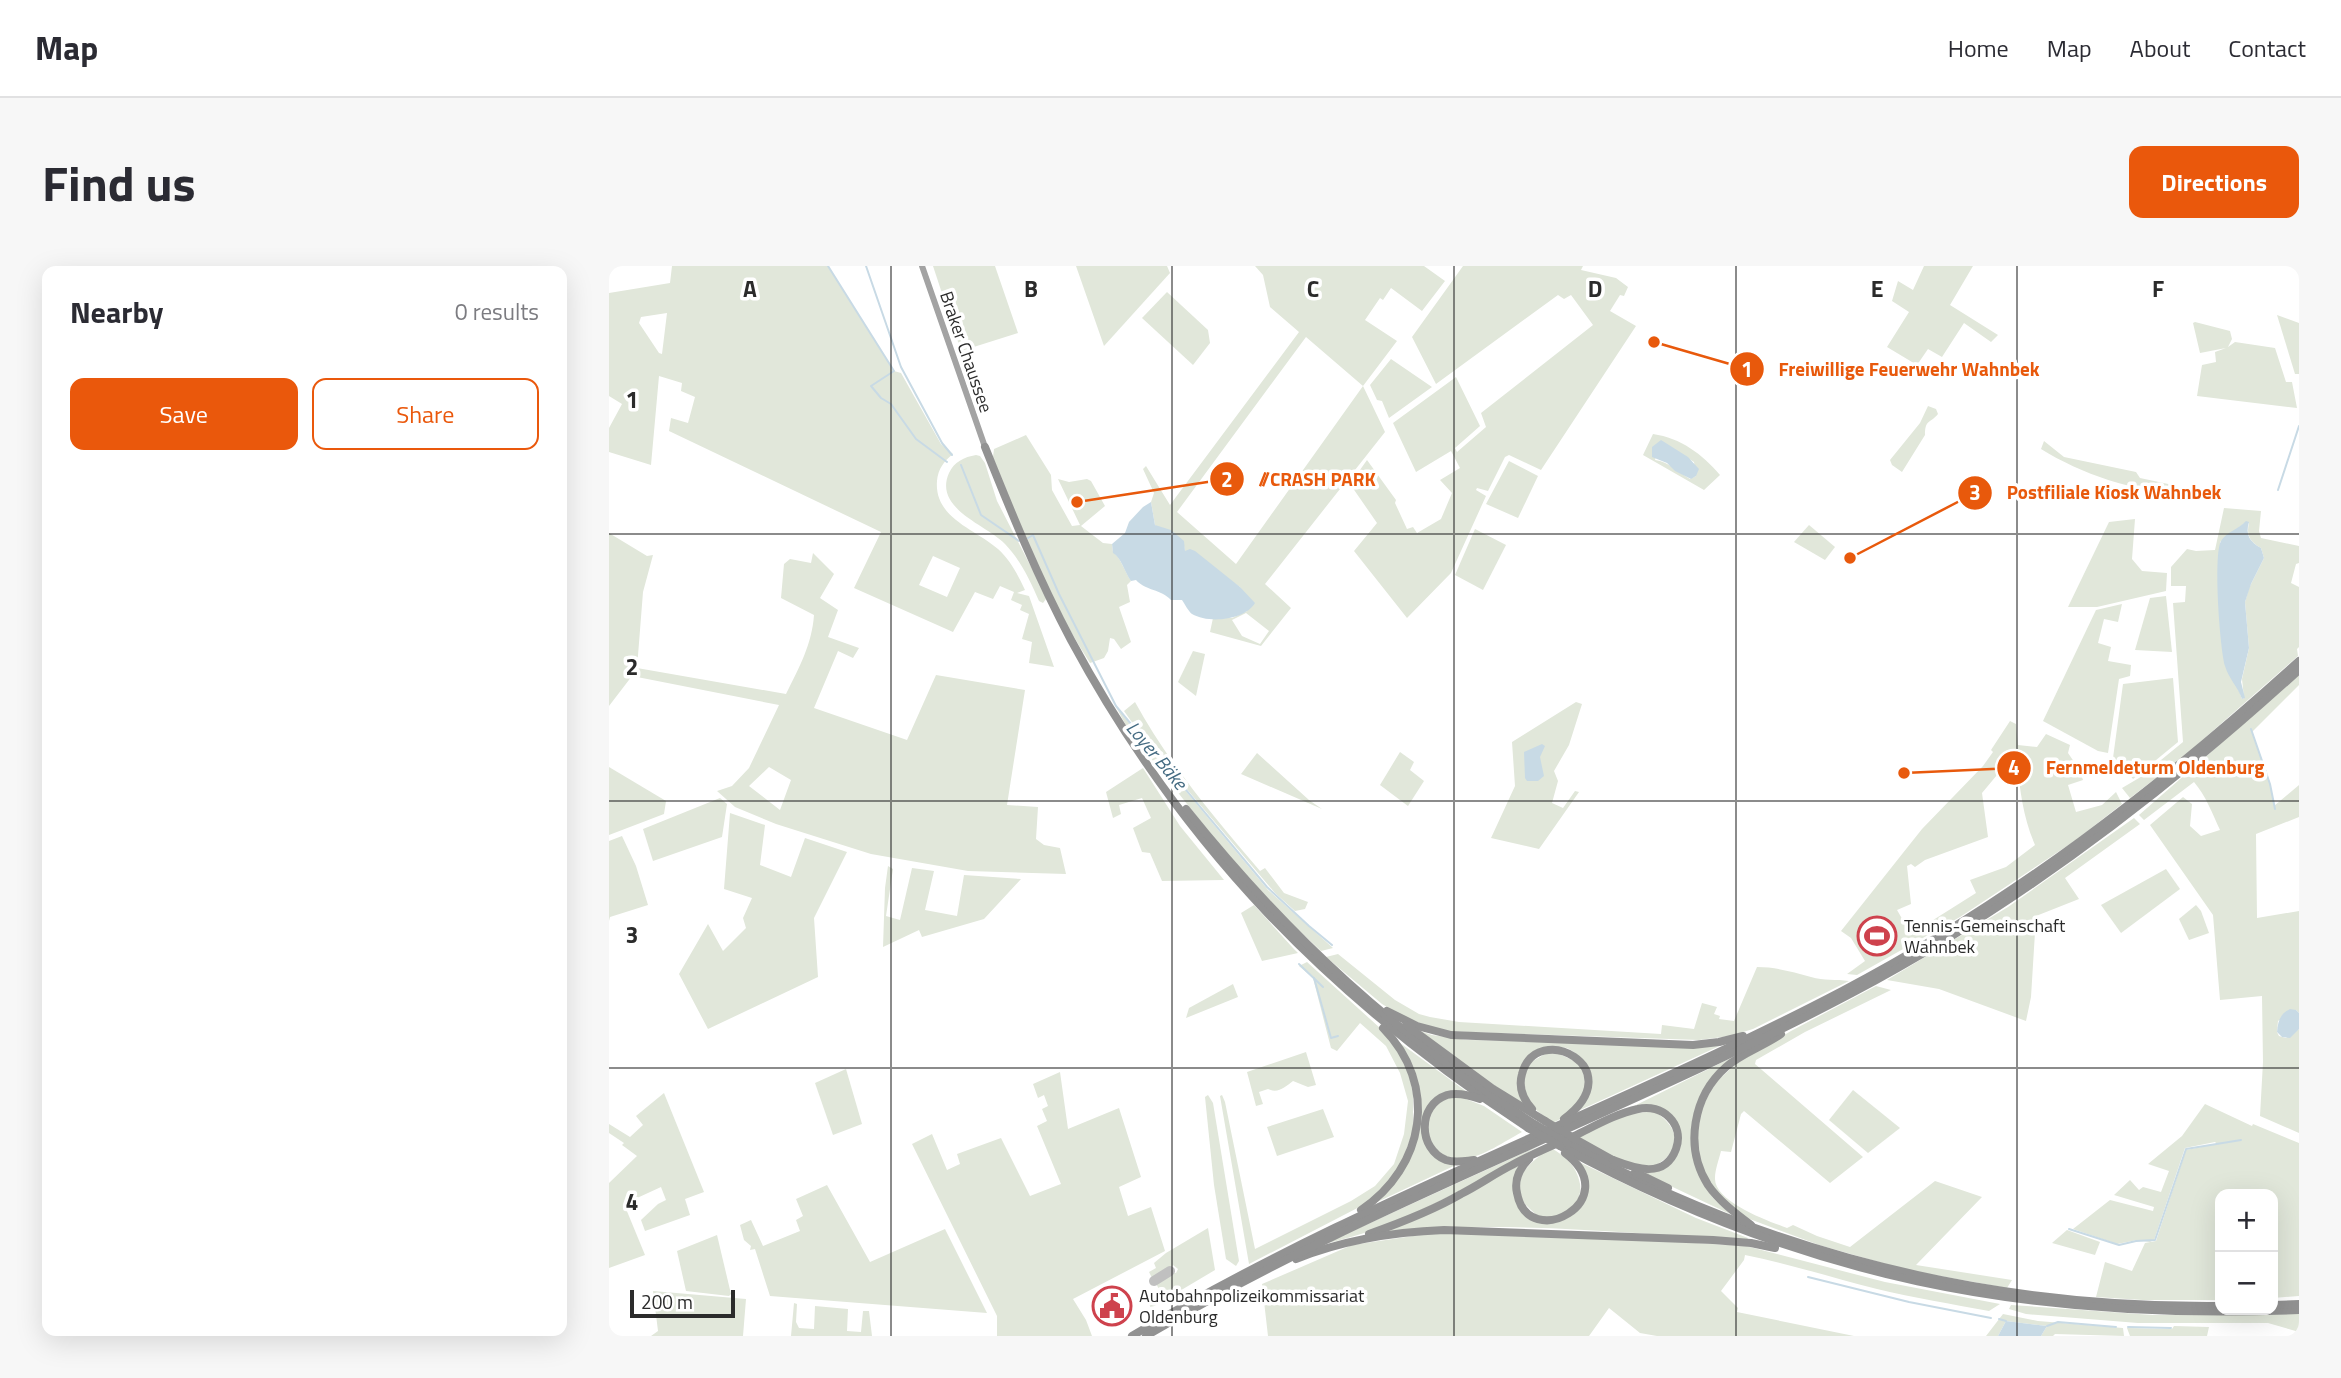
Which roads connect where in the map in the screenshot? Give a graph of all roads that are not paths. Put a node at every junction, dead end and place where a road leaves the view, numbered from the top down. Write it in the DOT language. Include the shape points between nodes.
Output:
graph roads {
  1 [pos="922,266"];
  2 [pos="985,447"];
  3 [pos="2299,661"];
  4 [pos="2299,670"];
  5 [pos="2143,799"];
  6 [pos="2125,813"];
  7 [pos="1316,960"];
  8 [pos="1338,976"];
  9 [pos="1387,1011"];
  10 [pos="1376,1017"];
  11 [pos="1794,1023"];
  12 [pos="1759,1033"];
  13 [pos="1665,1085"];
  14 [pos="1487,1101"];
  15 [pos="1615,1116"];
  16 [pos="1536,1125"];
  17 [pos="1554,1128"];
  18 [pos="1565,1144"];
  19 [pos="1547,1145"];
  20 [pos="1480,1160"];
  21 [pos="1613,1160"];
  22 [pos="1750,1224"];
  23 [pos="1336,1226"];
  24 [pos="1763,1231"];
  25 [pos="1349,1241"];
  26 [pos="1817,1257"];
  27 [pos="1273,1265"];
  28 [pos="2000,1295"];
  29 [pos="2019,1297"];
  30 [pos="2299,1304"];
  31 [pos="2278,1305"];
  32 [pos="2215,1306"];
  33 [pos="2299,1310"];
  34 [pos="1167,1315"];
  35 [pos="1147,1318"];
  36 [pos="1132,1336"];
  37 [pos="1146,1336"];
  1 -- 2 [label="main road, Braker Chaussee"];
  2 -- 7 [label="highway" via="1060,620 1157,780 1219,860"];
  3 -- 5 [label="highway"];
  4 -- 5 [label="highway"];
  5 -- 6 [label="highway"];
  6 -- 11 [label="highway" via="2008,900 1887,974"];
  6 -- 12 [label="highway" via="2005,894 1875,973"];
  7 -- 8 [label="highway"];
  7 -- 10 [label="highway"];
  8 -- 9 [label="highway"];
  8 -- 16 [label="highway" via="1431,1053"];
  9 -- 12 [label="highway" via="1434,1032 1472,1037 1693,1045"];
  9 -- 16 [label="highway"];
  10 -- 14 [label="highway"];
  10 -- 23 [label="highway" via="1412,1074 1418,1109 1415,1139 1390,1186"];
  11 -- 13 [label="highway"];
  11 -- 22 [label="highway" via="1724,1068 1705,1093 1695,1122 1695,1148 1709,1185"];
  12 -- 17 [label="highway"];
  13 -- 15 [label="highway"];
  13 -- 27 [label="highway"];
  14 -- 16 [label="highway"];
  14 -- 20 [label="highway" via="1465,1094 1444,1096 1432,1106 1424,1125 1430,1147 1442,1158"];
  15 -- 19 [label="highway"];
  15 -- 21 [label="highway" via="1656,1109 1671,1119 1678,1139 1673,1155 1660,1168 1636,1168"];
  16 -- 17 [label="highway" via="1522,1095 1521,1076 1537,1054 1562,1050 1583,1063 1589,1086 1581,1106"];
  16 -- 18 [label="highway, bridge"];
  16 -- 19 [label="highway, bridge"];
  17 -- 20 [label="highway"];
  18 -- 19 [label="highway, bridge"];
  18 -- 19 [label="highway" via="1585,1187 1579,1206 1557,1220 1530,1214 1517,1194 1522,1167"];
  18 -- 21 [label="highway"];
  18 -- 24 [label="highway" via="1640,1181"];
  18 -- 26 [label="highway" via="1677,1205"];
  19 -- 25 [label="highway" via="1440,1205"];
  20 -- 23 [label="highway"];
  21 -- 22 [label="highway"];
  22 -- 24 [label="highway"];
  23 -- 34 [label="highway"];
  24 -- 28 [label="highway" via="1889,1270"];
  25 -- 26 [label="highway" via="1418,1231 1522,1232 1736,1241"];
  25 -- 27 [label="highway"];
  26 -- 28 [label="highway" via="1889,1277"];
  27 -- 37 [label="highway"];
  28 -- 29 [label="highway"];
  29 -- 32 [label="highway"];
  29 -- 33 [label="highway" via="2088,1308 2163,1312"];
  30 -- 31 [label="highway"];
  34 -- 35 [label="highway"];
  34 -- 36 [label="highway"];
}
